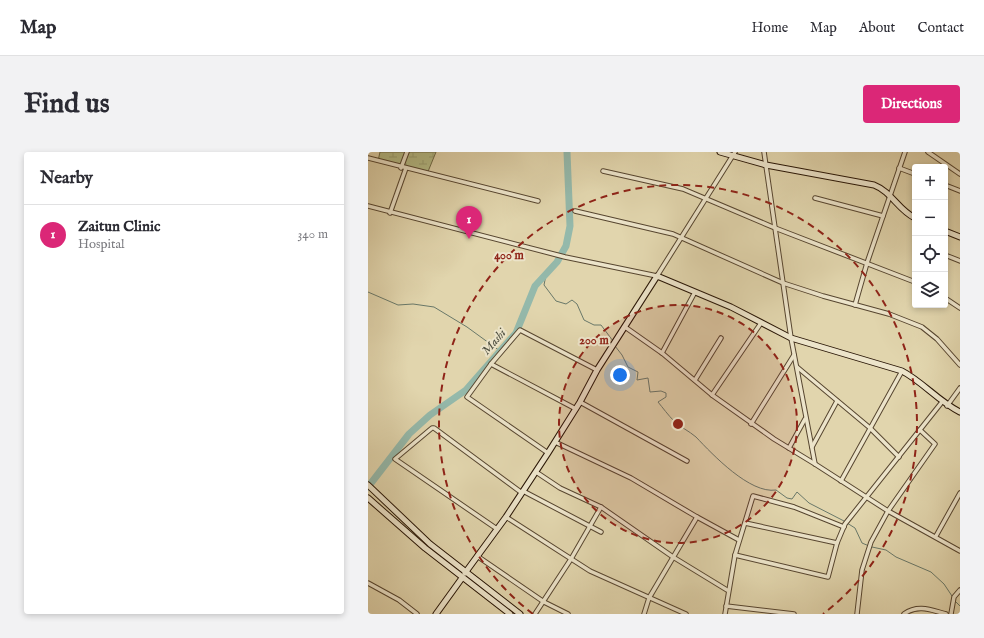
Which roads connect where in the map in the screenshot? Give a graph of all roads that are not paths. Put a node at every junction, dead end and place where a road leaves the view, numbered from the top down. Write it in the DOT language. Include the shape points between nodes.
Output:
graph roads {
  1 [pos="407,152"];
  2 [pos="720,152"];
  3 [pos="764,152"];
  4 [pos="904,152"];
  5 [pos="928,152"];
  6 [pos="734,154"];
  7 [pos="368,158"];
  8 [pos="766,165"];
  9 [pos="404,168"];
  10 [pos="899,168"];
  11 [pos="603,171"];
  12 [pos="912,173"];
  13 [pos="960,174"];
  14 [pos="948,186"];
  15 [pos="960,191"];
  16 [pos="890,195"];
  17 [pos="706,198"];
  18 [pos="814,198"];
  19 [pos="538,201"];
  20 [pos="368,206"];
  21 [pos="575,211"];
  22 [pos="390,213"];
  23 [pos="883,216"];
  24 [pos="912,216"];
  25 [pos="775,228"];
  26 [pos="948,232"];
  27 [pos="960,237"];
  28 [pos="683,238"];
  29 [pos="948,256"];
  30 [pos="960,261"];
  31 [pos="867,263"];
  32 [pos="657,276"];
  33 [pos="912,281"];
  34 [pos="783,283"];
  35 [pos="695,292"];
  36 [pos="948,300"];
  37 [pos="855,305"];
  38 [pos="960,308"];
  39 [pos="761,323"];
  40 [pos="625,327"];
  41 [pos="722,338"];
  42 [pos="791,338"];
  43 [pos="662,353"];
  44 [pos="794,355"];
  45 [pos="491,364"];
  46 [pos="960,365"];
  47 [pos="797,367"];
  48 [pos="597,370"];
  49 [pos="902,371"];
  50 [pos="695,380"];
  51 [pos="960,388"];
  52 [pos="712,395"];
  53 [pos="838,401"];
  54 [pos="580,402"];
  55 [pos="942,402"];
  56 [pos="947,406"];
  57 [pos="576,409"];
  58 [pos="960,412"];
  59 [pos="805,419"];
  60 [pos="751,424"];
  61 [pos="870,428"];
  62 [pos="920,430"];
  63 [pos="555,442"];
  64 [pos="789,448"];
  65 [pos="812,448"];
  66 [pos="548,453"];
  67 [pos="899,457"];
  68 [pos="687,461"];
  69 [pos="815,464"];
  70 [pos="536,472"];
  71 [pos="841,481"];
  72 [pos="368,485"];
  73 [pos="522,492"];
  74 [pos="960,493"];
  75 [pos="867,498"];
  76 [pos="370,499"];
  77 [pos="600,508"];
  78 [pos="888,512"];
  79 [pos="506,517"];
  80 [pos="697,518"];
  81 [pos="745,523"];
  82 [pos="590,525"];
  83 [pos="844,527"];
  84 [pos="497,529"];
  85 [pos="601,532"];
  86 [pos="936,536"];
  87 [pos="739,540"];
  88 [pos="837,543"];
  89 [pos="960,551"];
  90 [pos="735,555"];
  91 [pos="477,556"];
  92 [pos="673,557"];
  93 [pos="571,559"];
  94 [pos="464,575"];
  95 [pos="368,583"];
  96 [pos="728,590"];
  97 [pos="960,590"];
  98 [pos="649,598"];
  99 [pos="544,602"];
  100 [pos="726,606"];
  101 [pos="417,614"];
  102 [pos="436,614"];
  103 [pos="510,614"];
  104 [pos="520,614"];
  105 [pos="535,614"];
  106 [pos="568,614"];
  107 [pos="644,614"];
  108 [pos="686,614"];
  109 [pos="725,614"];
  110 [pos="794,614"];
  111 [pos="857,614"];
  112 [pos="904,614"];
  113 [pos="946,614"];
  114 [pos="951,614"];
  1 -- 9 [label="street"];
  2 -- 6 [label="street"];
  3 -- 8 [label="street"];
  4 -- 10 [label="street"];
  5 -- 13 [label="street"];
  6 -- 8 [label="street"];
  6 -- 17 [label="street"];
  7 -- 9 [label="street"];
  8 -- 16 [label="street" via="874,185"];
  8 -- 25 [label="street"];
  9 -- 19 [label="street"];
  9 -- 22 [label="street"];
  10 -- 12 [label="street"];
  10 -- 16 [label="street"];
  11 -- 17 [label="street" via="683,189"];
  14 -- 15 [label="street"];
  16 -- 23 [label="street"];
  16 -- 24 [label="street" via="898,206"];
  17 -- 25 [label="street"];
  17 -- 28 [label="street"];
  18 -- 23 [label="street"];
  20 -- 22 [label="street"];
  21 -- 28 [label="street"];
  22 -- 32 [label="street" via="565,257"];
  23 -- 31 [label="street"];
  25 -- 31 [label="street"];
  25 -- 34 [label="street"];
  26 -- 27 [label="street"];
  28 -- 32 [label="street"];
  28 -- 34 [label="street"];
  29 -- 30 [label="street"];
  31 -- 33 [label="street"];
  31 -- 37 [label="street"];
  32 -- 35 [label="street"];
  32 -- 40 [label="street"];
  34 -- 37 [label="street"];
  34 -- 42 [label="street"];
  35 -- 39 [label="street"];
  35 -- 43 [label="street"];
  36 -- 38 [label="street"];
  37 -- 46 [label="street" via="889,314 922,327 937,339"];
  39 -- 42 [label="street"];
  39 -- 52 [label="street"];
  40 -- 43 [label="street"];
  40 -- 48 [label="street"];
  41 -- 50 [label="street"];
  42 -- 44 [label="street"];
  42 -- 49 [label="street"];
  43 -- 50 [label="street"];
  44 -- 47 [label="street"];
  44 -- 60 [label="street"];
  45 -- 48 [label="street" via="520,330"];
  45 -- 57 [label="street"];
  45 -- 66 [label="street" via="467,397"];
  47 -- 53 [label="street"];
  47 -- 59 [label="street"];
  48 -- 54 [label="street"];
  49 -- 55 [label="street"];
  49 -- 61 [label="street"];
  50 -- 52 [label="street"];
  51 -- 56 [label="street"];
  52 -- 60 [label="street"];
  53 -- 61 [label="street"];
  53 -- 65 [label="street"];
  54 -- 57 [label="street"];
  54 -- 68 [label="street"];
  55 -- 56 [label="street"];
  55 -- 62 [label="street"];
  56 -- 58 [label="street"];
  57 -- 63 [label="street"];
  59 -- 64 [label="street"];
  59 -- 65 [label="street"];
  60 -- 64 [label="street"];
  61 -- 67 [label="street"];
  61 -- 71 [label="street"];
  62 -- 67 [label="street"];
  62 -- 78 [label="street" via="935,444"];
  63 -- 66 [label="street"];
  63 -- 80 [label="street" via="631,478"];
  64 -- 69 [label="street"];
  65 -- 69 [label="street"];
  66 -- 70 [label="street"];
  67 -- 75 [label="street"];
  69 -- 71 [label="street"];
  70 -- 73 [label="street"];
  70 -- 77 [label="street" via="560,488"];
  71 -- 75 [label="street"];
  72 -- 94 [label="street"];
  73 -- 79 [label="street"];
  73 -- 82 [label="street"];
  73 -- 84 [label="street" via="434,428 395,460"];
  74 -- 86 [label="street"];
  75 -- 78 [label="street"];
  75 -- 83 [label="street"];
  76 -- 94 [label="street" via="400,528"];
  77 -- 82 [label="street"];
  77 -- 92 [label="street"];
  78 -- 86 [label="street"];
  78 -- 111 [label="street" via="868,548 862,570"];
  79 -- 84 [label="street"];
  79 -- 93 [label="street"];
  80 -- 87 [label="street"];
  80 -- 92 [label="street"];
  81 -- 83 [label="street" via="754,495"];
  81 -- 87 [label="street"];
  81 -- 88 [label="street"];
  82 -- 85 [label="street"];
  82 -- 93 [label="street"];
  83 -- 88 [label="street"];
  84 -- 91 [label="street"];
  86 -- 89 [label="street"];
  87 -- 90 [label="street"];
  88 -- 90 [label="street" via="828,577"];
  90 -- 96 [label="street"];
  91 -- 94 [label="street"];
  91 -- 99 [label="street"];
  92 -- 96 [label="street"];
  92 -- 98 [label="street"];
  93 -- 98 [label="street" via="609,581"];
  93 -- 99 [label="street"];
  94 -- 102 [label="street"];
  94 -- 103 [label="street"];
  94 -- 104 [label="street"];
  95 -- 101 [label="street" via="399,600"];
  96 -- 100 [label="street"];
  97 -- 114 [label="street" via="954,597"];
  98 -- 107 [label="street"];
  98 -- 108 [label="street"];
  99 -- 105 [label="street"];
  99 -- 106 [label="street"];
  100 -- 109 [label="street"];
  100 -- 110 [label="street"];
  112 -- 113 [label="street" via="921,607"];
}
